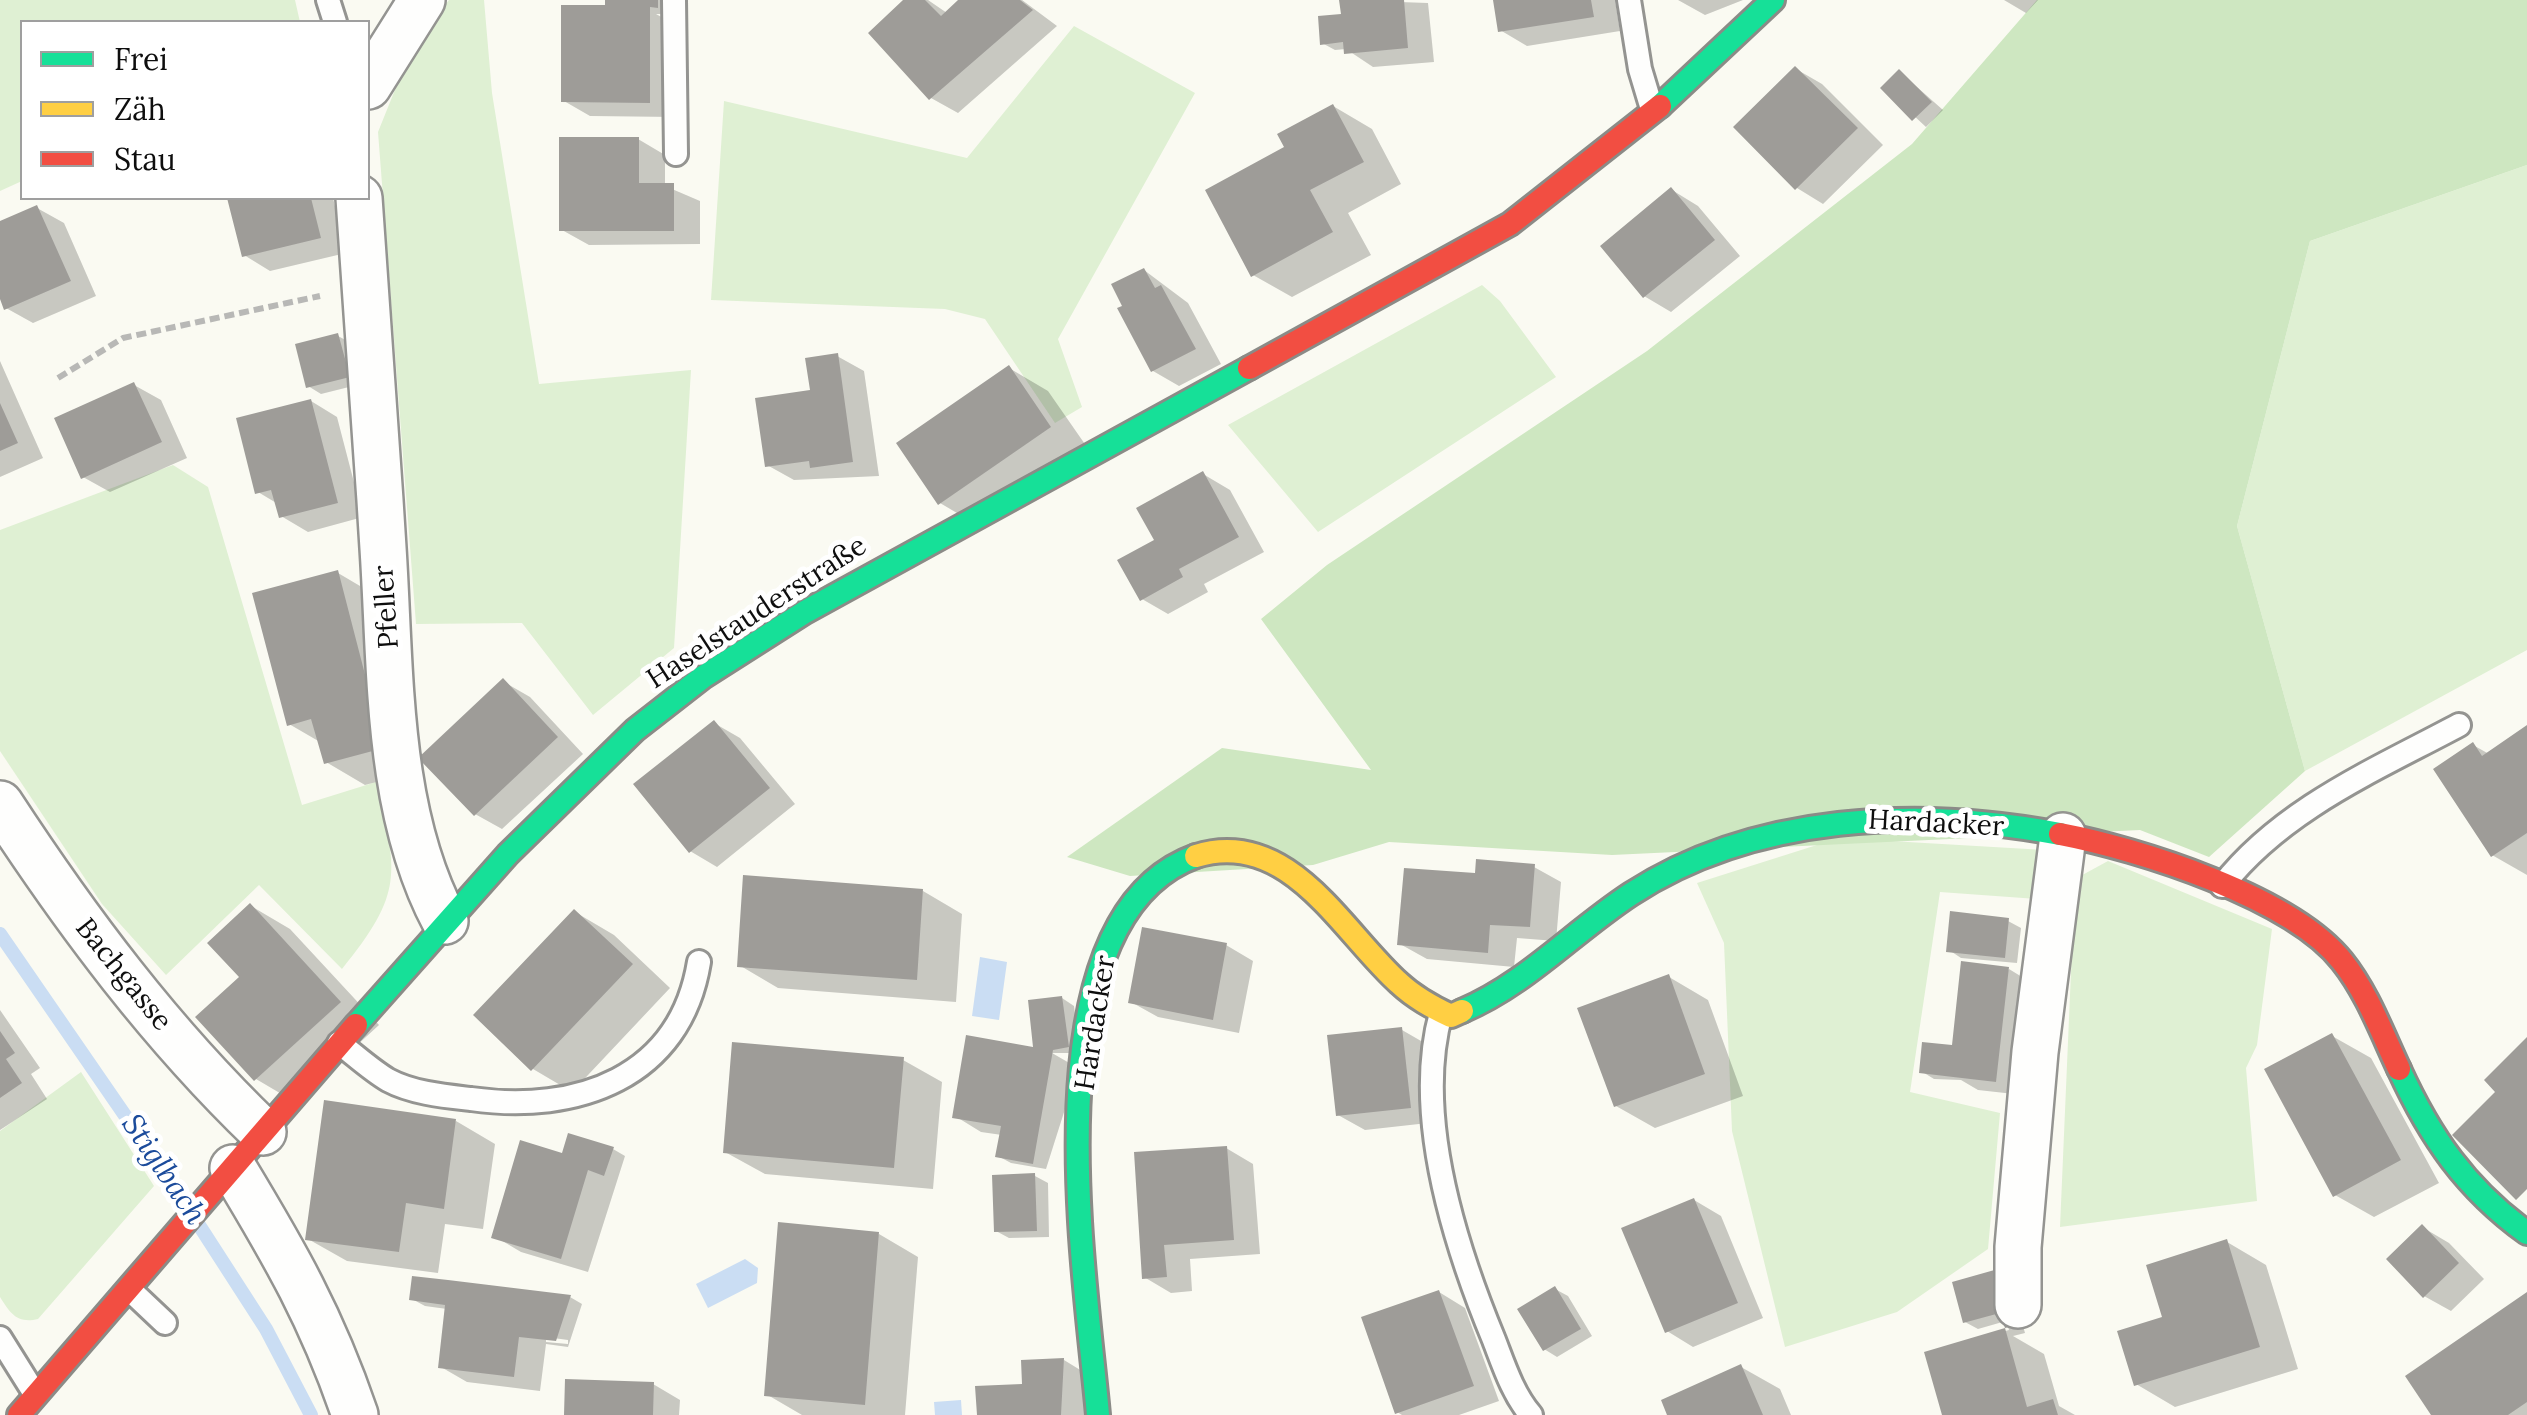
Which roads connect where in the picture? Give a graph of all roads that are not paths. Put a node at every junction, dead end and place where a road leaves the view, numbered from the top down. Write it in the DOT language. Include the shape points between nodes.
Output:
graph roads {
  1 [pos="422,0"];
  2 [pos="674,0"];
  3 [pos="1629,0"];
  4 [pos="1773,0"];
  5 [pos="370,83"];
  6 [pos="1654,112"];
  7 [pos="676,154"];
  8 [pos="359,200"];
  9 [pos="2459,725"];
  10 [pos="0,804"];
  11 [pos="2063,836"];
  12 [pos="2222,886"];
  13 [pos="445,921"];
  14 [pos="700,962"];
  15 [pos="1441,1013"];
  16 [pos="338,1043"];
  17 [pos="263,1132"];
  18 [pos="233,1168"];
  19 [pos="2527,1233"];
  20 [pos="129,1289"];
  21 [pos="2018,1305"];
  22 [pos="164,1323"];
  23 [pos="0,1338"];
  24 [pos="25,1410"];
  25 [pos="355,1415"];
  26 [pos="1098,1415"];
  27 [pos="1531,1415"];
  1 -- 5 [label="street"];
  2 -- 7 [label="lane"];
  3 -- 6 [label="lane"];
  4 -- 6 [label="main road, Haselstauderstraße"];
  6 -- 13 [label="main road, Haselstauderstraße" via="1510,224 931,541 703,678 635,730"];
  8 -- 13 [label="street, Pfeller" via="394,712 405,802 430,893"];
  9 -- 12 [label="lane" via="2319,800 2256,848"];
  10 -- 17 [label="street, Bachgasse" via="79,923"];
  11 -- 12 [label="main road, Hardacker" via="2124,847"];
  11 -- 15 [label="main road, Hardacker" via="1919,818 1844,820 1762,840 1655,880 1508,990 1461,1013"];
  11 -- 21 [label="street" via="2035,1052"];
  12 -- 19 [label="main road, Hardacker" via="2283,914 2331,948 2357,981 2420,1119 2447,1162 2489,1207"];
  13 -- 16 [label="main road, Haselstauderstraße"];
  14 -- 16 [label="lane" via="694,995 663,1047 608,1087 557,1102 435,1094 389,1080"];
  15 -- 26 [label="main road, Hardacker" via="1271,862 1235,850 1190,854 1145,888 1111,935 1097,978 1085,1062 1076,1208"];
  15 -- 27 [label="lane" via="1430,1084 1450,1217 1482,1313"];
  16 -- 17 [label="main road, Haselstauderstraße"];
  17 -- 18 [label="main road, Haselstauderstraße"];
  18 -- 20 [label="main road, Haselstauderstraße"];
  18 -- 25 [label="street" via="291,1260"];
  20 -- 22 [label="lane"];
  20 -- 24 [label="main road, Haselstauderstraße"];
  23 -- 24 [label="lane"];
}
